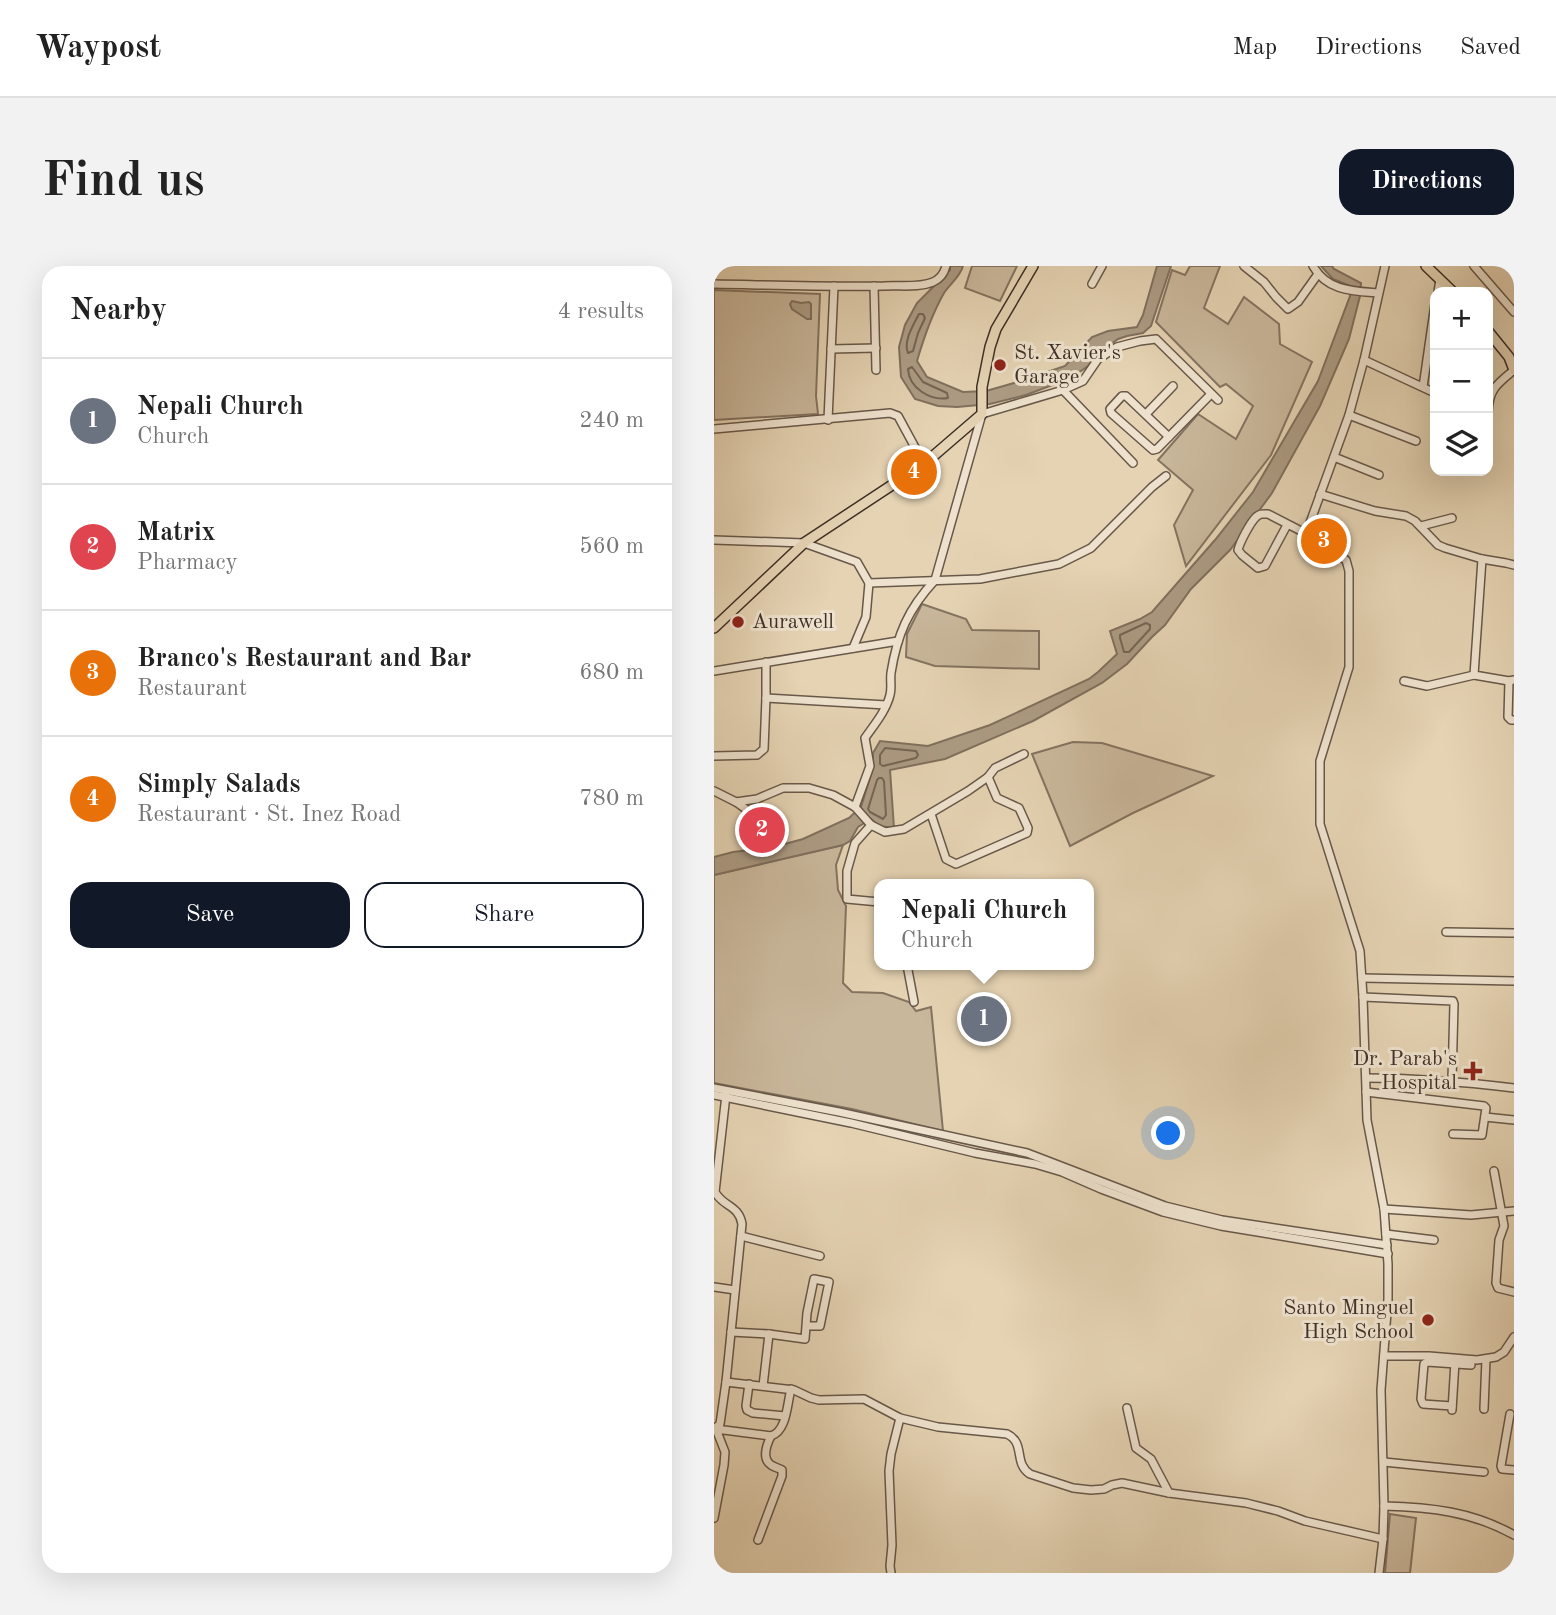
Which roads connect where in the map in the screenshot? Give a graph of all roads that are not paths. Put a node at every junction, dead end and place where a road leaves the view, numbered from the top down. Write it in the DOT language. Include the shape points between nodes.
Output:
graph roads {
  1 [pos="946,266"];
  2 [pos="1033,266"];
  3 [pos="1102,266"];
  4 [pos="1244,266"];
  5 [pos="1385,266"];
  6 [pos="1426,266"];
  7 [pos="1474,266"];
  8 [pos="1315,270"];
  9 [pos="1440,279"];
  10 [pos="714,284"];
  11 [pos="1092,284"];
  12 [pos="834,286"];
  13 [pos="874,286"];
  14 [pos="1439,287"];
  15 [pos="1448,287"];
  16 [pos="1378,293"];
  17 [pos="1514,312"];
  18 [pos="1493,337"];
  19 [pos="1430,339"];
  20 [pos="876,348"];
  21 [pos="831,349"];
  22 [pos="1364,360"];
  23 [pos="876,370"];
  24 [pos="1514,370"];
  25 [pos="1173,386"];
  26 [pos="1423,387"];
  27 [pos="1063,390"];
  28 [pos="1430,390"];
  29 [pos="1493,391"];
  30 [pos="981,411"];
  31 [pos="1146,414"];
  32 [pos="1349,415"];
  33 [pos="828,420"];
  34 [pos="714,429"];
  35 [pos="1169,437"];
  36 [pos="1416,440"];
  37 [pos="1334,457"];
  38 [pos="1133,463"];
  39 [pos="923,464"];
  40 [pos="1379,475"];
  41 [pos="1166,476"];
  42 [pos="1321,494"];
  43 [pos="1452,518"];
  44 [pos="1287,525"];
  45 [pos="1421,526"];
  46 [pos="1307,534"];
  47 [pos="714,540"];
  48 [pos="804,542"];
  49 [pos="1482,559"];
  50 [pos="1514,565"];
  51 [pos="935,580"];
  52 [pos="869,583"];
  53 [pos="714,628"];
  54 [pos="898,642"];
  55 [pos="853,648"];
  56 [pos="766,662"];
  57 [pos="714,671"];
  58 [pos="1474,675"];
  59 [pos="1511,680"];
  60 [pos="1404,681"];
  61 [pos="766,698"];
  62 [pos="886,705"];
  63 [pos="1514,720"];
  64 [pos="1024,754"];
  65 [pos="714,757"];
  66 [pos="988,777"];
  67 [pos="714,791"];
  68 [pos="736,802"];
  69 [pos="855,807"];
  70 [pos="930,814"];
  71 [pos="871,825"];
  72 [pos="782,835"];
  73 [pos="874,902"];
  74 [pos="1446,932"];
  75 [pos="1514,933"];
  76 [pos="908,970"];
  77 [pos="1362,978"];
  78 [pos="1514,981"];
  79 [pos="1363,996"];
  80 [pos="914,1002"];
  81 [pos="1366,1078"];
  82 [pos="1452,1080"];
  83 [pos="714,1088"];
  84 [pos="1514,1088"];
  85 [pos="1366,1093"];
  86 [pos="714,1095"];
  87 [pos="726,1095"];
  88 [pos="1485,1117"];
  89 [pos="1514,1121"];
  90 [pos="1453,1134"];
  91 [pos="1494,1171"];
  92 [pos="715,1192"];
  93 [pos="1384,1209"];
  94 [pos="1514,1210"];
  95 [pos="1501,1212"];
  96 [pos="1386,1234"];
  97 [pos="741,1236"];
  98 [pos="1434,1240"];
  99 [pos="1387,1245"];
  100 [pos="1388,1254"];
  101 [pos="820,1256"];
  102 [pos="714,1287"];
  103 [pos="736,1290"];
  104 [pos="1514,1292"];
  105 [pos="806,1325"];
  106 [pos="731,1332"];
  107 [pos="769,1334"];
  108 [pos="1514,1337"];
  109 [pos="1384,1356"];
  110 [pos="1486,1359"];
  111 [pos="1455,1361"];
  112 [pos="1471,1365"];
  113 [pos="726,1382"];
  114 [pos="749,1384"];
  115 [pos="763,1386"];
  116 [pos="791,1389"];
  117 [pos="1127,1408"];
  118 [pos="1484,1409"];
  119 [pos="1510,1414"];
  120 [pos="785,1416"];
  121 [pos="900,1418"];
  122 [pos="715,1429"];
  123 [pos="771,1436"];
  124 [pos="1384,1462"];
  125 [pos="1514,1470"];
  126 [pos="1484,1472"];
  127 [pos="1169,1493"];
  128 [pos="1384,1506"];
  129 [pos="714,1518"];
  130 [pos="1514,1535"];
  131 [pos="1383,1539"];
  132 [pos="758,1540"];
  133 [pos="891,1573"];
  134 [pos="1379,1573"];
  1 -- 13 [label="street" via="940,279 930,283"];
  2 -- 30 [label="main road" via="996,329"];
  3 -- 11 [label="street"];
  4 -- 8 [label="street" via="1289,309 1298,302"];
  5 -- 16 [label="street"];
  6 -- 9 [label="main road"];
  7 -- 17 [label="street"];
  8 -- 16 [label="street" via="1346,291"];
  9 -- 14 [label="street"];
  9 -- 15 [label="main road"];
  10 -- 12 [label="street"];
  12 -- 13 [label="street"];
  12 -- 21 [label="street"];
  13 -- 20 [label="street"];
  16 -- 22 [label="street"];
  18 -- 24 [label="main road"];
  19 -- 26 [label="street"];
  20 -- 21 [label="street"];
  20 -- 23 [label="street"];
  21 -- 33 [label="street"];
  22 -- 26 [label="street"];
  22 -- 32 [label="street"];
  24 -- 29 [label="street"];
  25 -- 31 [label="street"];
  26 -- 28 [label="street"];
  27 -- 30 [label="street"];
  27 -- 35 [label="street" via="1083,380 1098,359 1117,347 1156,339 1215,397"];
  27 -- 38 [label="street"];
  30 -- 39 [label="main road"];
  30 -- 51 [label="street"];
  31 -- 35 [label="street"];
  31 -- 35 [label="street" via="1124,396 1110,411 1153,450"];
  32 -- 36 [label="street"];
  32 -- 37 [label="street"];
  33 -- 34 [label="street"];
  33 -- 39 [label="street" via="898,416"];
  37 -- 40 [label="street"];
  37 -- 42 [label="street"];
  39 -- 48 [label="main road"];
  41 -- 51 [label="street" via="1091,548 1059,564 979,579"];
  42 -- 45 [label="street" via="1406,516"];
  42 -- 46 [label="street"];
  43 -- 45 [label="street"];
  44 -- 44 [label="street" via="1262,513 1238,550 1258,568 1265,566"];
  44 -- 46 [label="street"];
  45 -- 49 [label="street" via="1438,545"];
  46 -- 77 [label="street" via="1308,540 1346,560 1349,571 1349,667 1320,761 1320,824 1360,951"];
  47 -- 48 [label="street"];
  48 -- 52 [label="street" via="857,562"];
  48 -- 53 [label="main road"];
  49 -- 50 [label="street"];
  49 -- 58 [label="street"];
  51 -- 52 [label="street"];
  51 -- 54 [label="street" via="906,619"];
  52 -- 55 [label="street" via="866,617"];
  54 -- 55 [label="street"];
  54 -- 62 [label="street"];
  55 -- 56 [label="street"];
  56 -- 57 [label="street"];
  56 -- 61 [label="street"];
  58 -- 59 [label="street"];
  58 -- 60 [label="street" via="1427,686"];
  59 -- 63 [label="street" via="1508,717"];
  61 -- 62 [label="street"];
  61 -- 65 [label="street" via="764,749 757,755"];
  62 -- 69 [label="street" via="865,738 870,766"];
  64 -- 66 [label="street" via="995,768"];
  66 -- 70 [label="street"];
  66 -- 70 [label="street" via="998,798 1019,808 1027,833 956,864 946,859"];
  67 -- 68 [label="street"];
  68 -- 69 [label="street" via="783,788 809,788"];
  68 -- 72 [label="street"];
  69 -- 71 [label="street"];
  70 -- 71 [label="street" via="904,829 885,832"];
  71 -- 73 [label="street" via="855,843 847,871 847,900"];
  74 -- 75 [label="street"];
  76 -- 80 [label="street"];
  77 -- 78 [label="street"];
  77 -- 79 [label="street"];
  79 -- 81 [label="street"];
  79 -- 82 [label="street" via="1453,1001"];
  81 -- 82 [label="street"];
  81 -- 85 [label="street"];
  82 -- 84 [label="street"];
  83 -- 87 [label="street"];
  85 -- 88 [label="street" via="1481,1104 1486,1108"];
  85 -- 93 [label="street"];
  86 -- 87 [label="street"];
  87 -- 92 [label="street"];
  87 -- 99 [label="street" via="839,1112 1027,1153 1165,1206 1222,1220"];
  87 -- 100 [label="street" via="1035,1164 1163,1212 1221,1226"];
  88 -- 89 [label="street"];
  88 -- 90 [label="street" via="1482,1135"];
  91 -- 95 [label="street"];
  92 -- 97 [label="street" via="741,1216"];
  93 -- 95 [label="street" via="1471,1215"];
  93 -- 96 [label="street"];
  94 -- 95 [label="street"];
  95 -- 104 [label="street" via="1504,1226 1496,1283 1498,1288"];
  96 -- 98 [label="street"];
  96 -- 99 [label="street"];
  97 -- 101 [label="street"];
  97 -- 103 [label="street"];
  99 -- 100 [label="street"];
  100 -- 109 [label="street"];
  102 -- 103 [label="street"];
  103 -- 106 [label="street"];
  105 -- 105 [label="street" via="814,1279 829,1282 820,1326"];
  105 -- 107 [label="street" via="805,1339"];
  106 -- 107 [label="street"];
  106 -- 113 [label="street"];
  107 -- 115 [label="street"];
  108 -- 110 [label="street" via="1504,1352"];
  109 -- 111 [label="street"];
  109 -- 124 [label="street"];
  110 -- 111 [label="street"];
  110 -- 118 [label="street"];
  111 -- 111 [label="street" via="1452,1408 1423,1404 1424,1364"];
  111 -- 112 [label="street"];
  113 -- 114 [label="street"];
  113 -- 122 [label="street" via="720,1424"];
  114 -- 115 [label="street"];
  114 -- 120 [label="street" via="747,1410"];
  115 -- 116 [label="street"];
  116 -- 120 [label="street"];
  116 -- 121 [label="street" via="819,1400 864,1399"];
  117 -- 127 [label="street" via="1136,1448 1151,1459"];
  119 -- 125 [label="street" via="1501,1466"];
  120 -- 123 [label="street" via="782,1429"];
  121 -- 127 [label="street" via="1007,1434 1018,1443 1024,1470 1073,1488 1104,1489 1122,1483"];
  121 -- 133 [label="street" via="889,1471"];
  122 -- 123 [label="street"];
  122 -- 129 [label="street" via="725,1452"];
  123 -- 132 [label="street" via="766,1458 782,1470 782,1476"];
  124 -- 126 [label="street"];
  124 -- 128 [label="street"];
  127 -- 131 [label="street" via="1246,1503"];
  128 -- 130 [label="street" via="1426,1507 1480,1519"];
  128 -- 131 [label="street"];
  131 -- 134 [label="street"];
}
